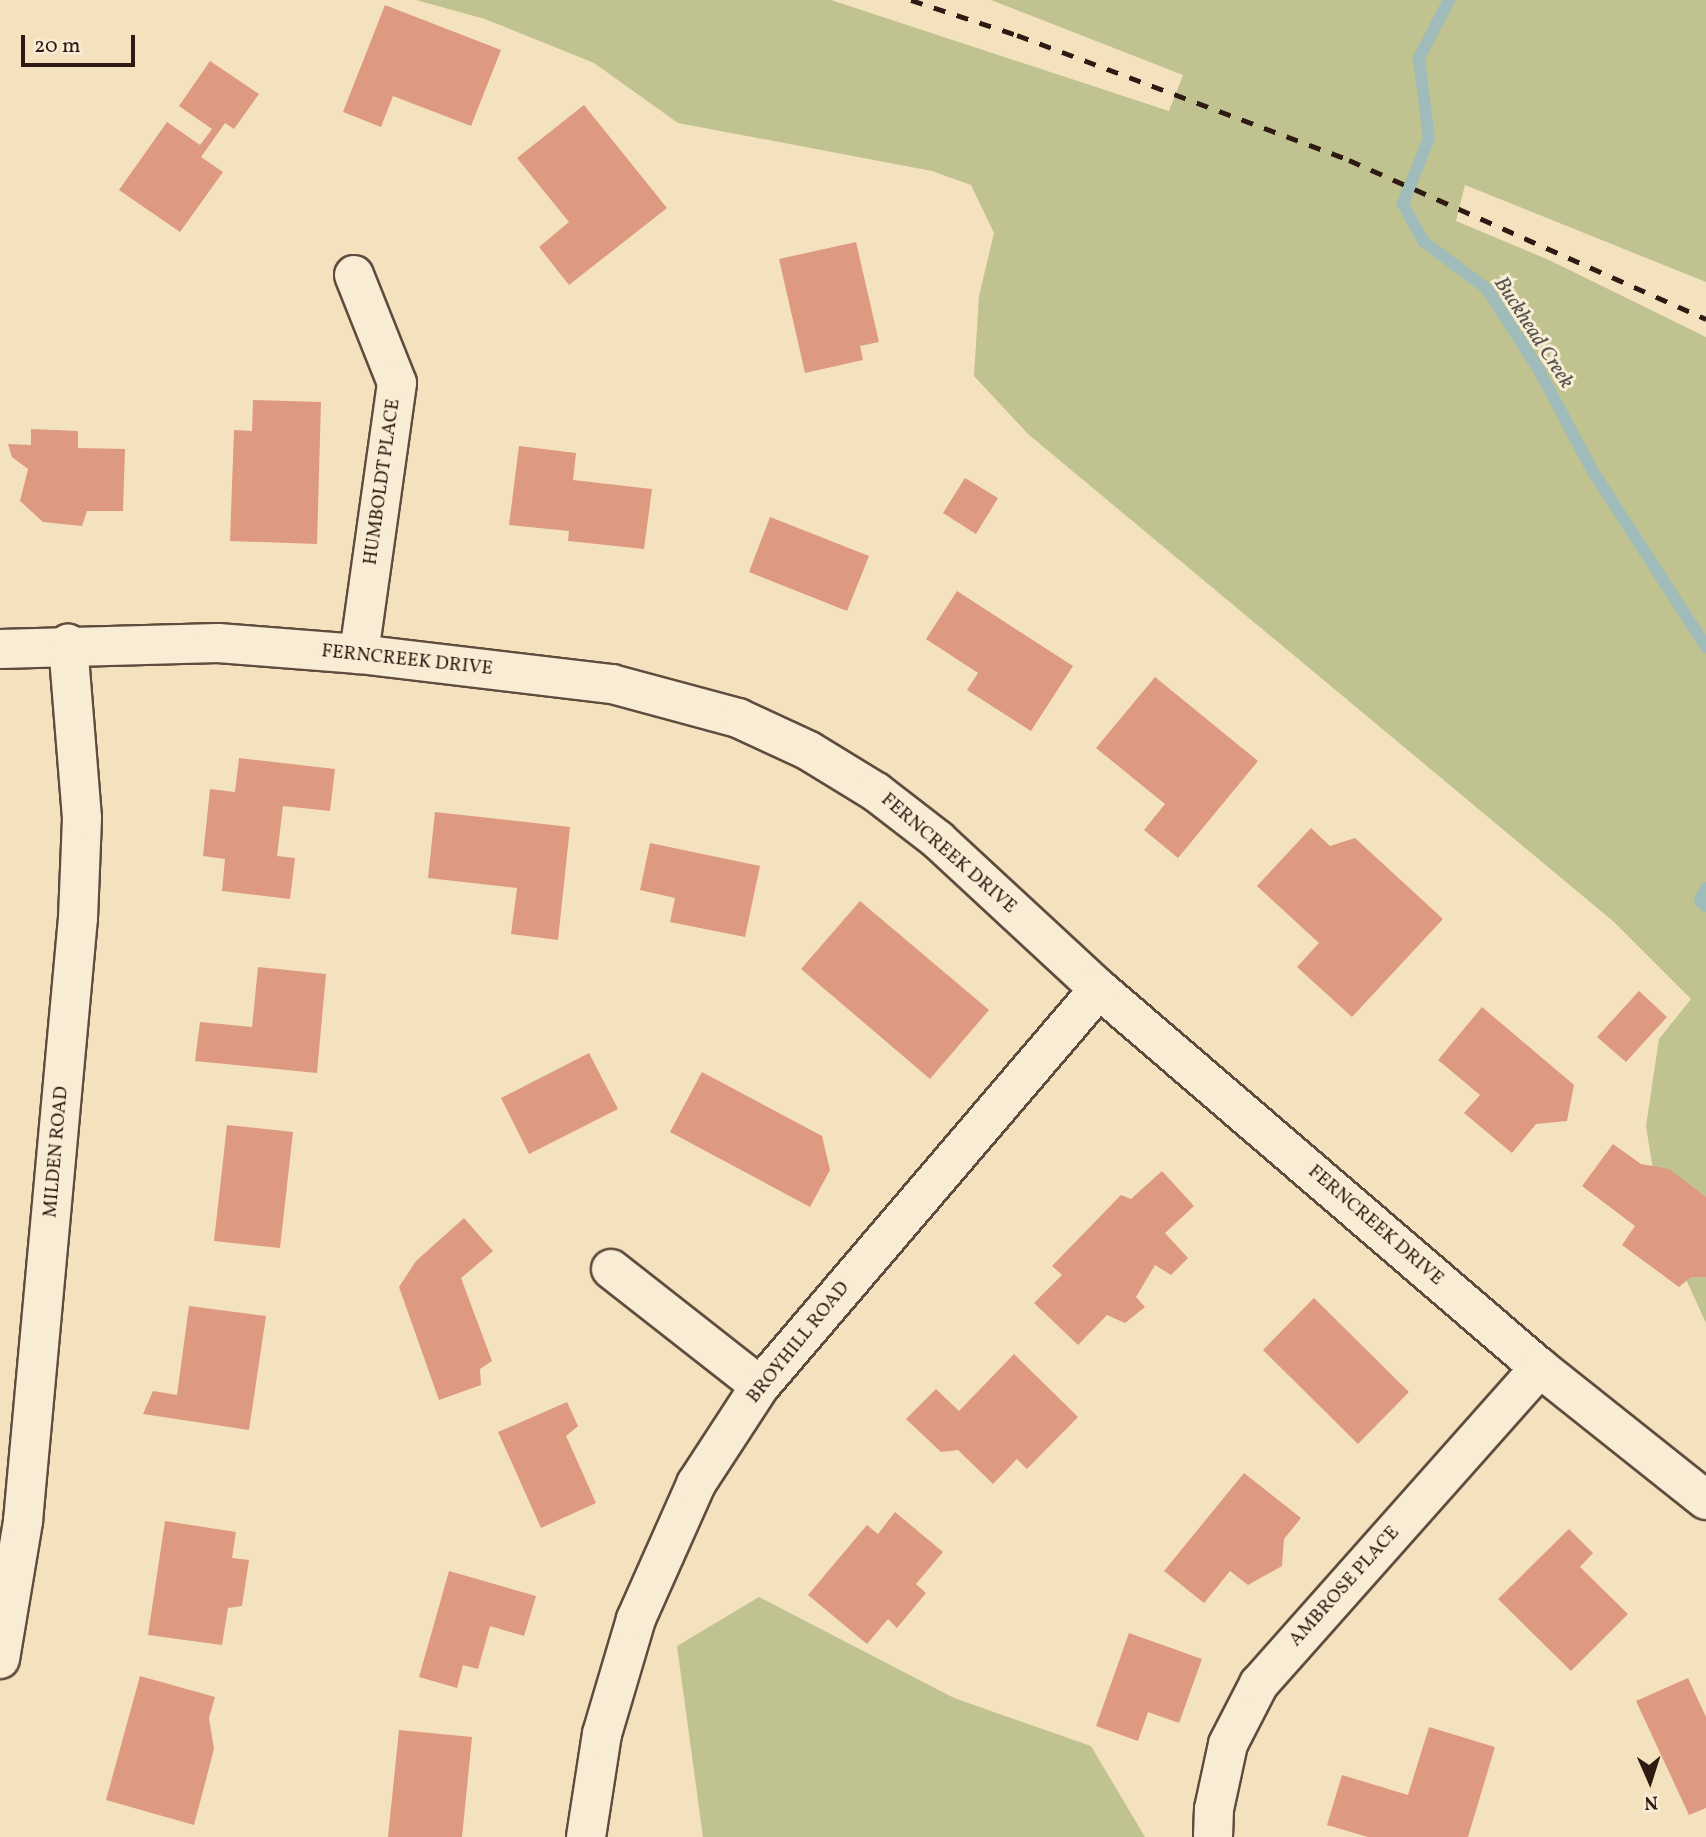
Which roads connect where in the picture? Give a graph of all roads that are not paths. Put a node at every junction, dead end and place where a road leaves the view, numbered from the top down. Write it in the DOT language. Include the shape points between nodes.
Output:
graph roads {
  1 [pos="355,275"];
  2 [pos="68,644"];
  3 [pos="0,649"];
  4 [pos="359,654"];
  5 [pos="1099,989"];
  6 [pos="611,1269"];
  7 [pos="1540,1368"];
  8 [pos="760,1386"];
  9 [pos="1706,1500"];
  10 [pos="0,1659"];
  11 [pos="586,1837"];
  12 [pos="1213,1837"];
  1 -- 4 [label="street, HUMBOLDT PLACE" via="397,383"];
  2 -- 3 [label="street, FERNCREEK DRIVE"];
  2 -- 4 [label="street, FERNCREEK DRIVE" via="218,643"];
  2 -- 10 [label="street, MILDEN ROAD" via="82,818 78,918 23,1521"];
  4 -- 5 [label="street, FERNCREEK DRIVE" via="612,684 738,718 809,751 876,792 938,840"];
  5 -- 7 [label="street, FERNCREEK DRIVE"];
  5 -- 8 [label="street, BROYHILL ROAD"];
  6 -- 8 [label="street"];
  7 -- 9 [label="street, FERNCREEK DRIVE"];
  7 -- 12 [label="street, AMBROSE PLACE" via="1259,1684 1227,1744"];
  8 -- 11 [label="street, BROYHILL ROAD" via="696,1484 636,1619 602,1734"];
}
